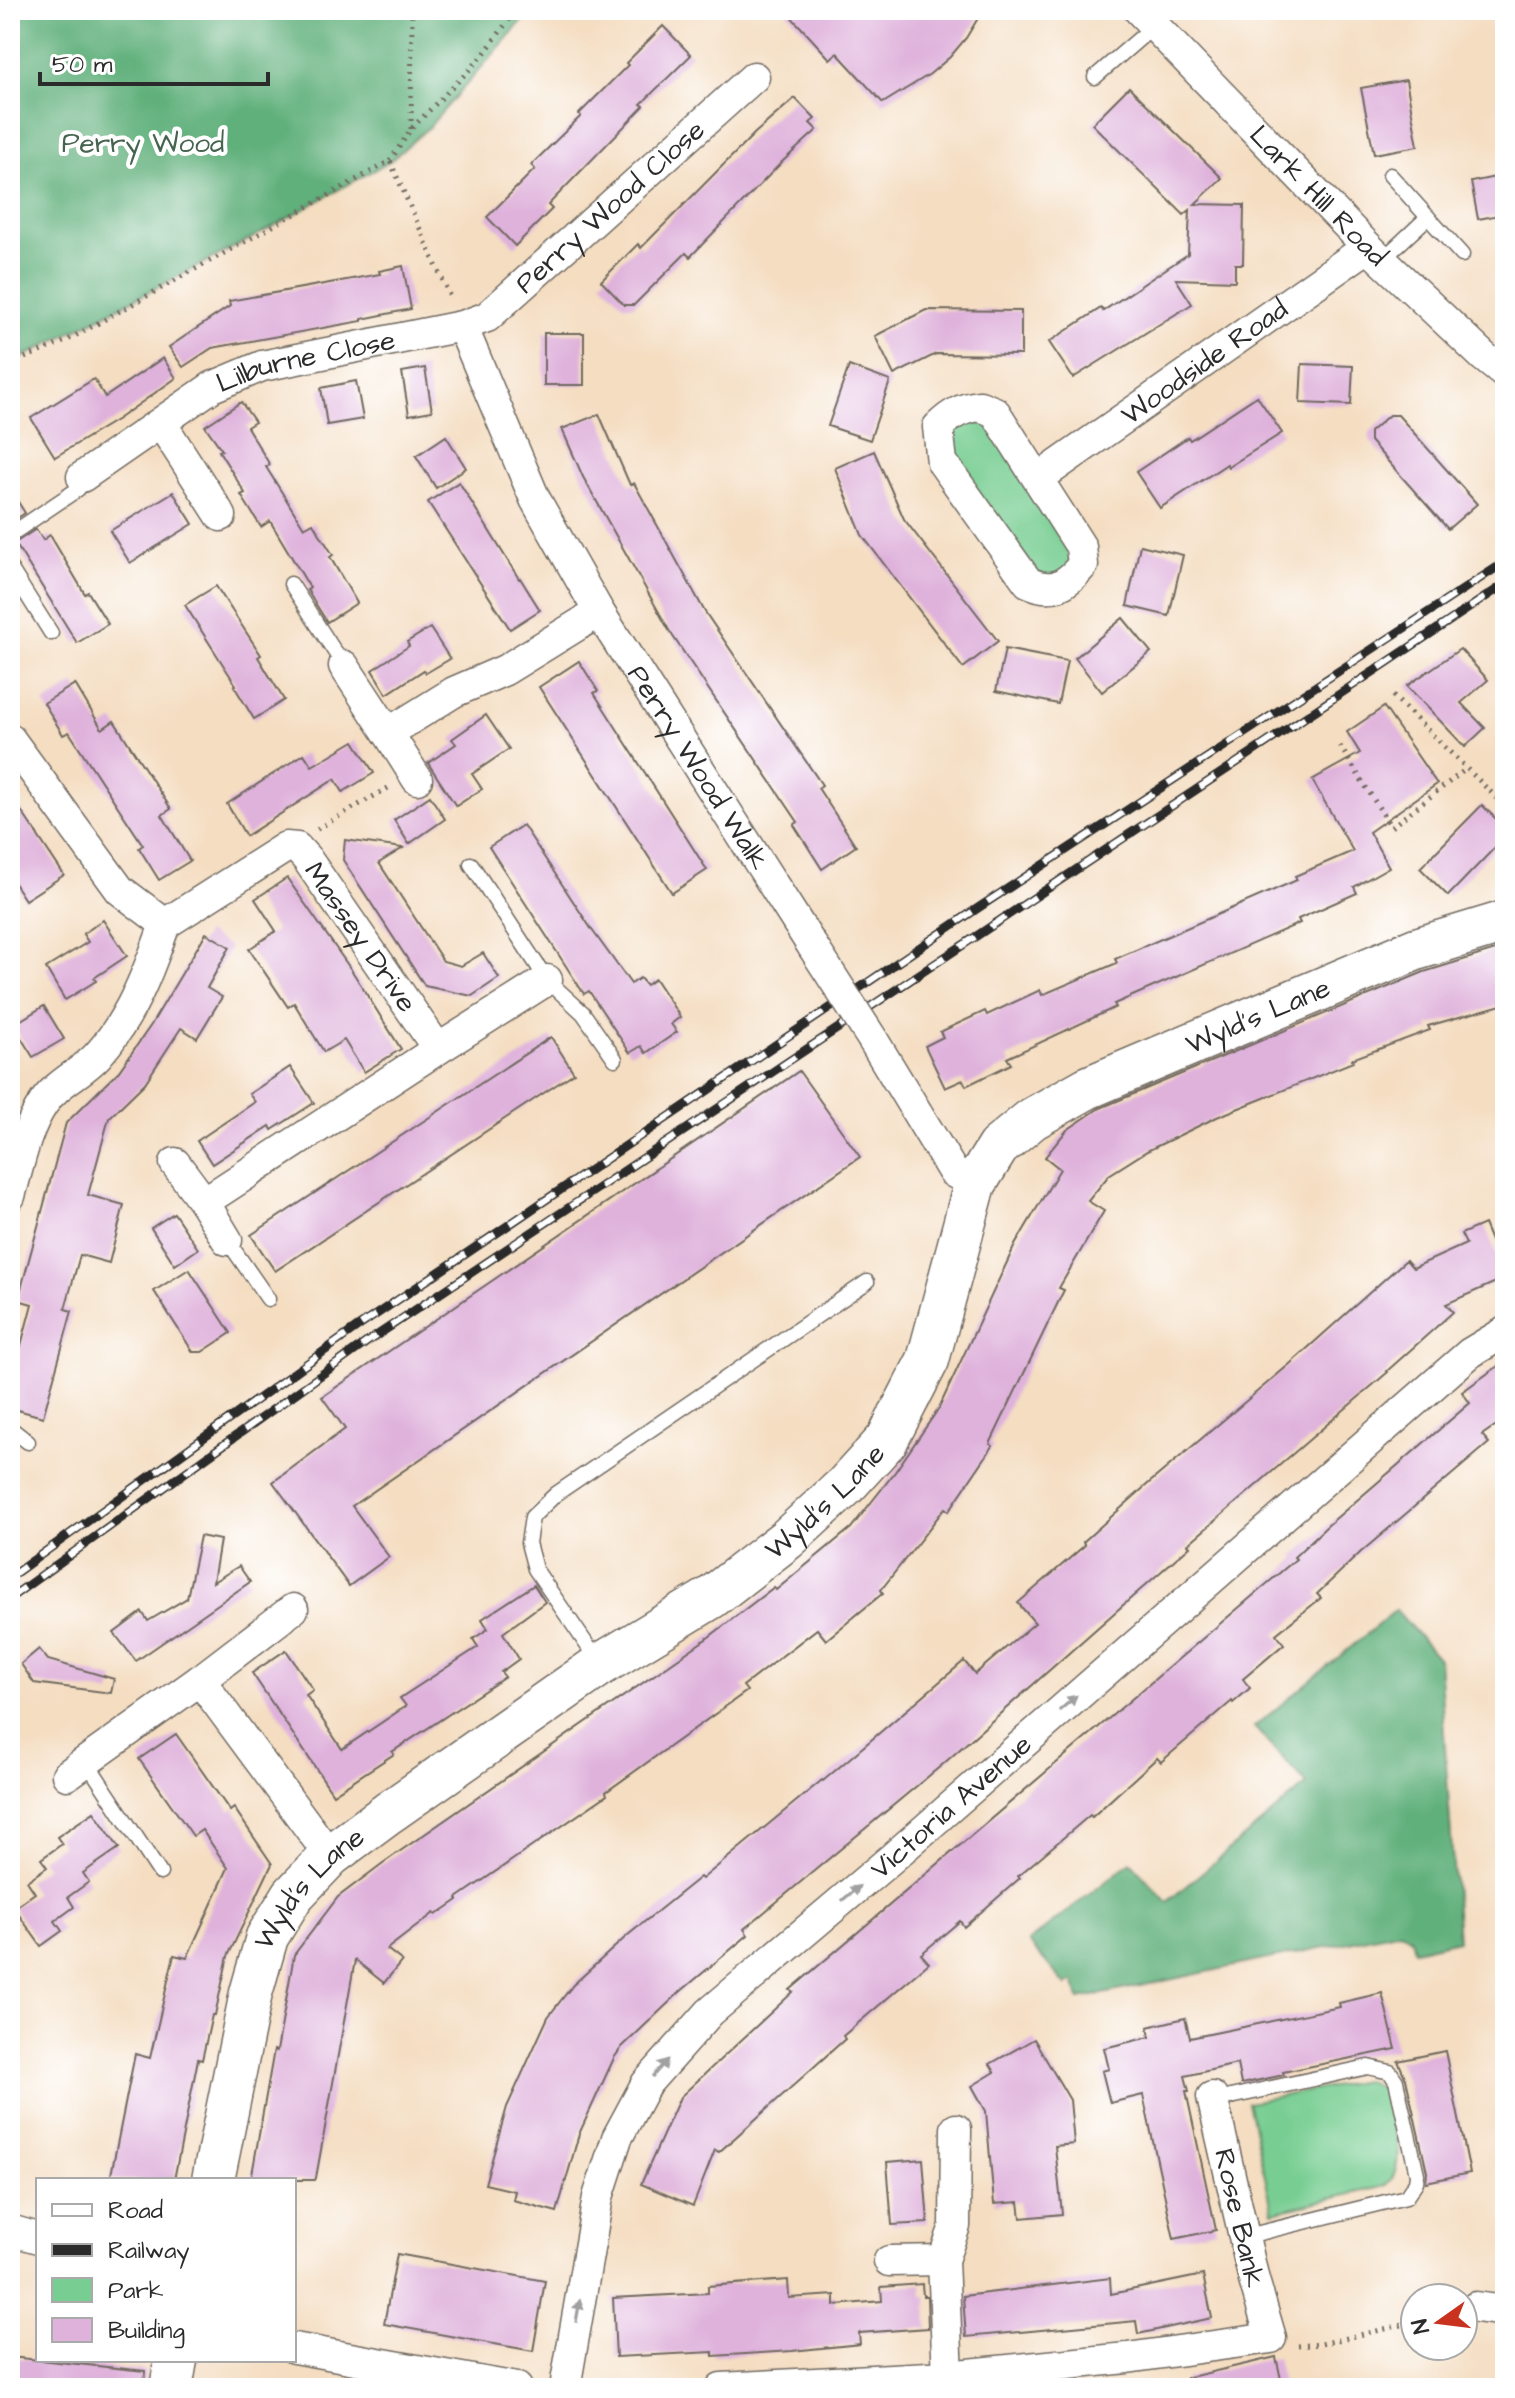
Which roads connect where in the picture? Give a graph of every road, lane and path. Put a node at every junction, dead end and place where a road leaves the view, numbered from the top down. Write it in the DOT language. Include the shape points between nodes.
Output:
graph roads {
  1 [pos="410,10"];
  2 [pos="516,10"];
  3 [pos="1145,15"];
  4 [pos="754,77"];
  5 [pos="1095,77"];
  6 [pos="411,129"];
  7 [pos="390,161"];
  8 [pos="1390,175"];
  9 [pos="1428,217"];
  10 [pos="1375,253"];
  11 [pos="1462,255"];
  12 [pos="462,326"];
  13 [pos="10,364"];
  14 [pos="1505,374"];
  15 [pos="161,423"];
  16 [pos="82,477"];
  17 [pos="1039,478"];
  18 [pos="221,516"];
  19 [pos="10,535"];
  20 [pos="10,568"];
  21 [pos="291,584"];
  22 [pos="599,612"];
  23 [pos="51,633"];
  24 [pos="344,666"];
  25 [pos="1393,696"];
  26 [pos="388,733"];
  27 [pos="10,739"];
  28 [pos="1340,746"];
  29 [pos="1466,769"];
  30 [pos="415,776"];
  31 [pos="1505,806"];
  32 [pos="286,847"];
  33 [pos="471,864"];
  34 [pos="1505,922"];
  35 [pos="165,924"];
  36 [pos="547,980"];
  37 [pos="438,1049"];
  38 [pos="615,1059"];
  39 [pos="175,1163"];
  40 [pos="975,1184"];
  41 [pos="10,1196"];
  42 [pos="204,1202"];
  43 [pos="227,1240"];
  44 [pos="867,1282"];
  45 [pos="268,1299"];
  46 [pos="1505,1332"];
  47 [pos="10,1428"];
  48 [pos="28,1442"];
  49 [pos="293,1609"];
  50 [pos="600,1665"];
  51 [pos="200,1680"];
  52 [pos="77,1768"];
  53 [pos="330,1856"];
  54 [pos="160,1873"];
  55 [pos="1212,2099"];
  56 [pos="956,2129"];
  57 [pos="213,2178"];
  58 [pos="10,2230"];
  59 [pos="36,2237"];
  60 [pos="1243,2237"];
  61 [pos="943,2260"];
  62 [pos="889,2261"];
  63 [pos="1399,2325"];
  64 [pos="1271,2338"];
  65 [pos="296,2348"];
  66 [pos="176,2362"];
  67 [pos="948,2376"];
  68 [pos="171,2388"];
  69 [pos="517,2388"];
  70 [pos="565,2388"];
  71 [pos="721,2388"];
  1 -- 6 [label="path"];
  2 -- 6 [label="path" via="481,58"];
  3 -- 5 [label="lane"];
  3 -- 10 [label="street, Lark Hill Road"];
  4 -- 12 [label="street, Perry Wood Close" via="487,317"];
  6 -- 7 [label="path"];
  7 -- 12 [label="path"];
  7 -- 13 [label="path" via="66,341"];
  8 -- 9 [label="lane"];
  9 -- 10 [label="lane"];
  9 -- 11 [label="lane"];
  10 -- 14 [label="street, Lark Hill Road"];
  10 -- 17 [label="street, Woodside Road"];
  12 -- 15 [label="street, Lilburne Close" via="262,366 212,387"];
  12 -- 22 [label="street, Perry Wood Walk" via="535,499"];
  15 -- 16 [label="street, Lilburne Close"];
  15 -- 18 [label="street"];
  16 -- 19 [label="lane" via="78,489"];
  17 -- 17 [label="street" via="1081,547 1083,565 1073,577 1042,589 1028,582 942,462 938,427 967,407 995,412"];
  20 -- 23 [label="lane"];
  21 -- 24 [label="lane"];
  22 -- 26 [label="street"];
  22 -- 40 [label="street, Perry Wood Walk, bridge" via="953,1172"];
  24 -- 26 [label="street"];
  25 -- 29 [label="path"];
  26 -- 30 [label="street"];
  27 -- 35 [label="street" via="120,890"];
  28 -- 29 [label="path" via="1391,827"];
  29 -- 31 [label="path"];
  30 -- 32 [label="path"];
  32 -- 35 [label="street, Massey Drive"];
  32 -- 37 [label="street, Massey Drive" via="297,848 307,859"];
  33 -- 36 [label="lane"];
  34 -- 40 [label="main road, Wyld's Lane" via="1416,949 1087,1088 1032,1119 998,1147"];
  35 -- 41 [label="street" via="145,980 120,1025 97,1056 49,1094 40,1108"];
  36 -- 37 [label="street"];
  36 -- 38 [label="lane" via="583,1013"];
  37 -- 42 [label="street"];
  39 -- 42 [label="street"];
  40 -- 50 [label="main road, Wyld's Lane" via="928,1360 887,1440 787,1539 712,1597"];
  42 -- 43 [label="street"];
  43 -- 45 [label="lane"];
  44 -- 50 [label="lane" via="556,1494 532,1517 528,1543 535,1569"];
  70 -- 46 [label="street, Victoria Avenue, one-way" via="598,2197 617,2138 646,2084 692,2032 1459,1362"];
  47 -- 48 [label="lane"];
  49 -- 51 [label="street"];
  50 -- 53 [label="main road, Wyld's Lane"];
  51 -- 52 [label="street"];
  51 -- 53 [label="street"];
  52 -- 54 [label="lane"];
  53 -- 57 [label="main road, Wyld's Lane" via="293,1895 267,1937"];
  55 -- 60 [label="street, Rose Bank"];
  55 -- 60 [label="lane" via="1368,2067 1390,2072 1417,2174 1406,2197"];
  56 -- 61 [label="street" via="955,2226"];
  58 -- 59 [label="street"];
  60 -- 64 [label="street, Rose Bank"];
  61 -- 62 [label="street"];
  61 -- 67 [label="street"];
  63 -- 64 [label="path" via="1305,2346 1287,2346"];
  64 -- 67 [label="street"];
  65 -- 69 [label="street"];
  66 -- 68 [label="main road"];
  67 -- 71 [label="street"];
}
